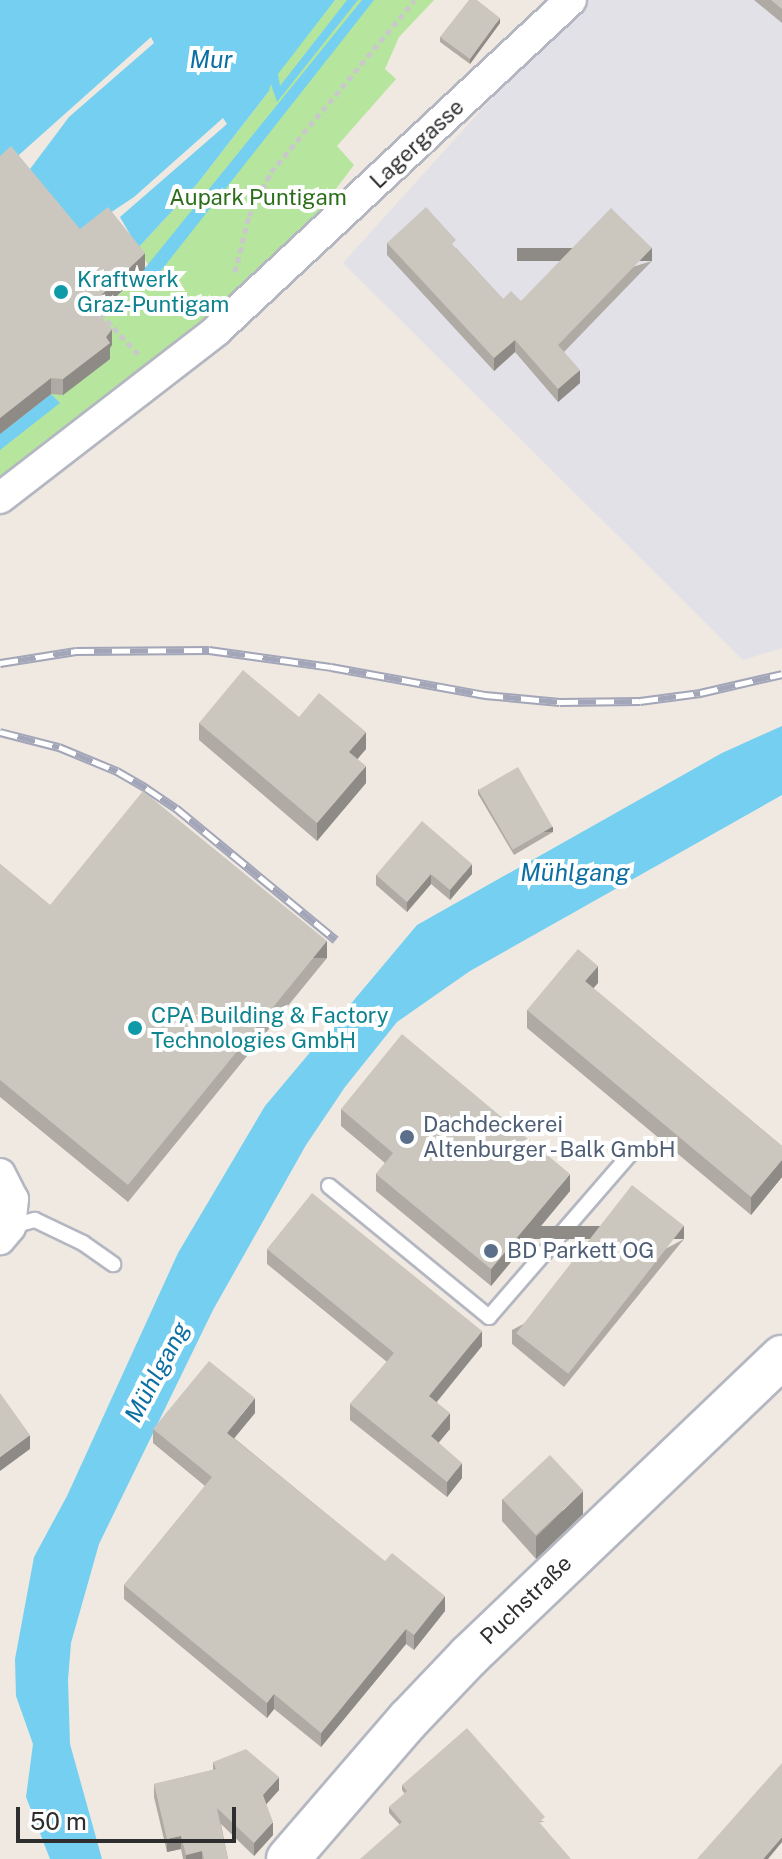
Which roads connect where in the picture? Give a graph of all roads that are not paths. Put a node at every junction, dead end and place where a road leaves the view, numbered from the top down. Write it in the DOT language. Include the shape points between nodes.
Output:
graph roads {
  1 [pos="571,0"];
  2 [pos="0,498"];
  3 [pos="633,1151"];
  4 [pos="0,1174"];
  5 [pos="329,1186"];
  6 [pos="5,1233"];
  7 [pos="113,1264"];
  8 [pos="782,1357"];
  9 [pos="288,1859"];
  1 -- 2 [label="street, Lagergasse" via="217,330"];
  3 -- 5 [label="lane" via="489,1317"];
  4 -- 6 [label="street" via="13,1199"];
  6 -- 7 [label="lane" via="35,1220"];
  8 -- 9 [label="main road, Puchstraße" via="469,1656"];
}
